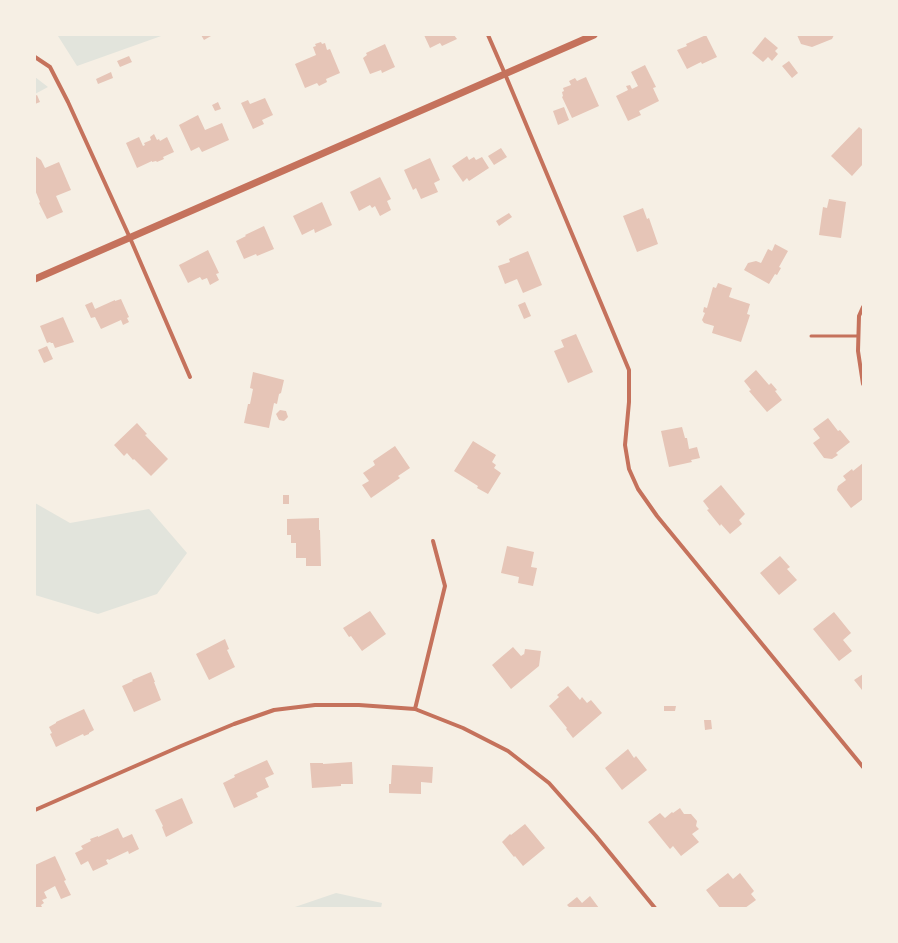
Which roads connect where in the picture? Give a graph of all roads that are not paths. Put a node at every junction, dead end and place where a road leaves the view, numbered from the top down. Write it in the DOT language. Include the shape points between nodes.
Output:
graph roads {
  1 [pos="488,35"];
  2 [pos="594,35"];
  3 [pos="35,57"];
  4 [pos="505,74"];
  5 [pos="130,238"];
  6 [pos="35,279"];
  7 [pos="863,307"];
  8 [pos="811,336"];
  9 [pos="858,336"];
  10 [pos="190,377"];
  11 [pos="863,384"];
  12 [pos="433,541"];
  13 [pos="415,709"];
  14 [pos="863,767"];
  15 [pos="35,810"];
  16 [pos="655,908"];
  1 -- 4 [label="street"];
  2 -- 4 [label="street"];
  3 -- 5 [label="street" via="50,67"];
  4 -- 5 [label="street"];
  4 -- 14 [label="street" via="629,370 625,445 629,469 638,489 657,516"];
  5 -- 6 [label="street"];
  5 -- 10 [label="street"];
  7 -- 9 [label="street" via="859,316"];
  8 -- 9 [label="lane"];
  9 -- 11 [label="street"];
  12 -- 13 [label="street" via="445,586"];
  13 -- 15 [label="street" via="315,705 274,710 181,746"];
  13 -- 16 [label="street" via="463,728 508,751 549,782"];
}
